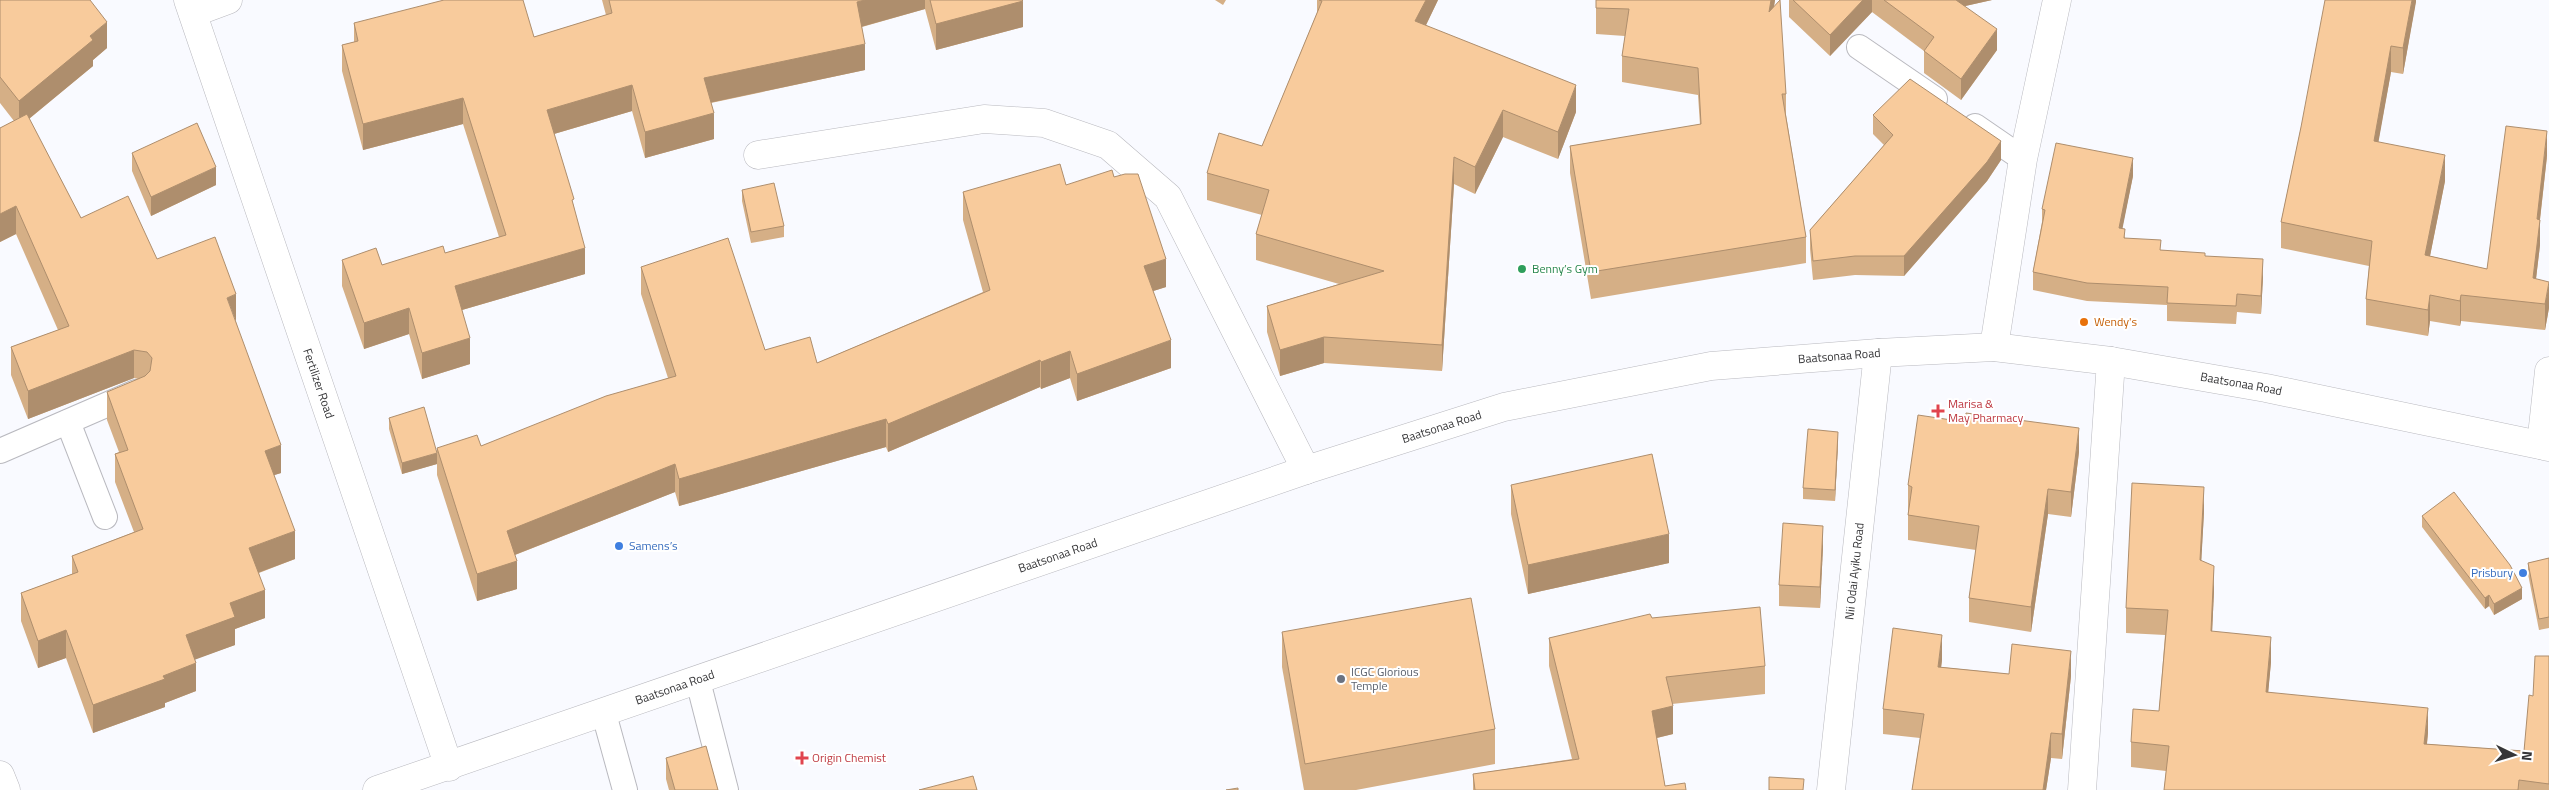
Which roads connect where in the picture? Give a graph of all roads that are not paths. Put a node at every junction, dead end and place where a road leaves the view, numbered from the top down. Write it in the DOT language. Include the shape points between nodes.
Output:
graph roads {
  1 [pos="228,0"];
  2 [pos="2057,0"];
  3 [pos="190,7"];
  4 [pos="1859,47"];
  5 [pos="758,155"];
  6 [pos="2024,158"];
  7 [pos="1994,347"];
  8 [pos="1878,353"];
  9 [pos="2111,361"];
  10 [pos="2549,372"];
  11 [pos="139,391"];
  12 [pos="68,422"];
  13 [pos="2545,446"];
  14 [pos="0,451"];
  15 [pos="1306,470"];
  16 [pos="105,517"];
  17 [pos="698,681"];
  18 [pos="604,714"];
  19 [pos="449,767"];
  20 [pos="0,775"];
  21 [pos="6,790"];
  22 [pos="377,790"];
  23 [pos="625,790"];
  24 [pos="726,790"];
  25 [pos="1831,790"];
  26 [pos="2082,790"];
  1 -- 3 [label="street"];
  2 -- 6 [label="street"];
  3 -- 19 [label="street, Fertilizer Road"];
  4 -- 6 [label="lane"];
  5 -- 15 [label="street" via="984,119 1044,123 1108,145 1168,197"];
  6 -- 7 [label="street"];
  7 -- 8 [label="street, Baatsonaa Road"];
  7 -- 9 [label="street, Baatsonaa Road"];
  8 -- 15 [label="street, Baatsonaa Road" via="1711,366 1504,407"];
  8 -- 25 [label="street, Nii Odai Ayiku Road"];
  9 -- 13 [label="street, Baatsonaa Road" via="2266,388"];
  9 -- 26 [label="street"];
  10 -- 13 [label="street"];
  11 -- 12 [label="lane"];
  12 -- 14 [label="lane"];
  12 -- 16 [label="lane"];
  15 -- 17 [label="street, Baatsonaa Road"];
  17 -- 18 [label="street, Baatsonaa Road"];
  17 -- 24 [label="lane"];
  18 -- 19 [label="street, Baatsonaa Road"];
  18 -- 23 [label="lane"];
  19 -- 22 [label="street, Baatsonaa Road"];
  20 -- 21 [label="street"];
}
